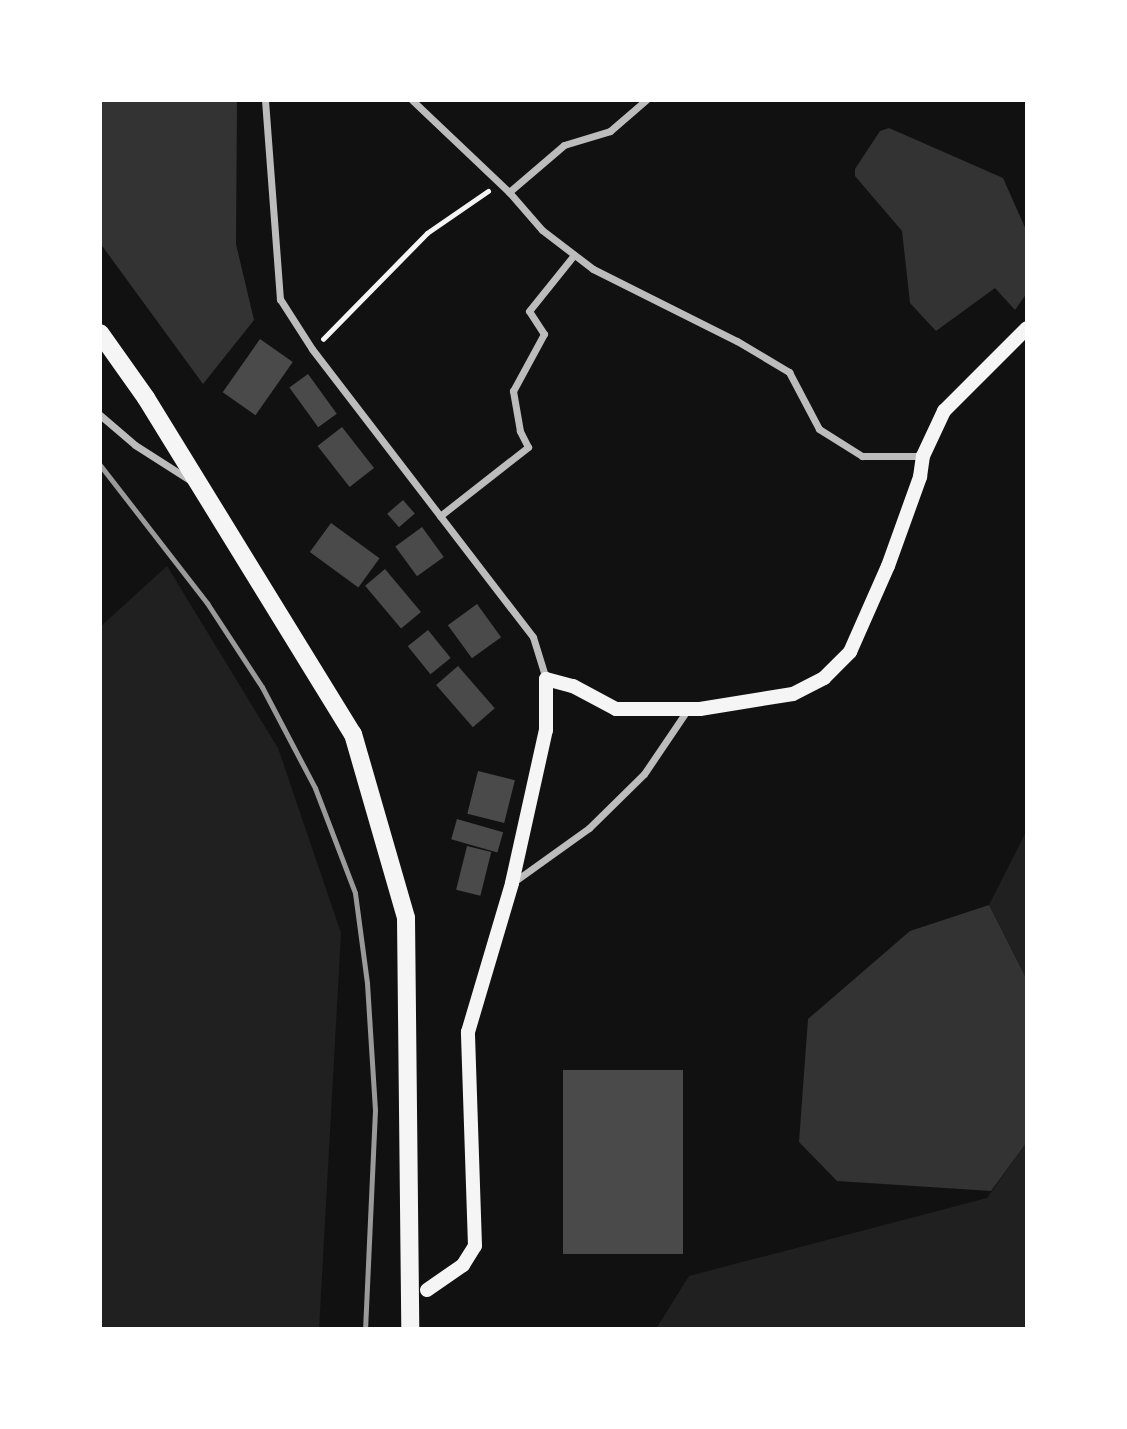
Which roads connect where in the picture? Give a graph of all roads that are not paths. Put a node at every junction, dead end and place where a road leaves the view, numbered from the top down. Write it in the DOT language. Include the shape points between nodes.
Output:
graph roads {
  1 [pos="265,100"];
  2 [pos="412,100"];
  3 [pos="646,100"];
  4 [pos="509,192"];
  5 [pos="574,255"];
  6 [pos="1027,328"];
  7 [pos="100,333"];
  8 [pos="100,415"];
  9 [pos="923,456"];
  10 [pos="200,486"];
  11 [pos="440,516"];
  12 [pos="547,679"];
  13 [pos="688,708"];
  14 [pos="512,883"];
  15 [pos="427,1290"];
  16 [pos="410,1329"];
  1 -- 11 [label="street" via="280,299 312,349"];
  2 -- 4 [label="street"];
  3 -- 4 [label="street" via="610,131 564,145"];
  4 -- 5 [label="street" via="542,230"];
  5 -- 9 [label="street" via="789,372 819,429 862,456"];
  5 -- 11 [label="street" via="529,311 544,334 513,391 520,431 528,447"];
  6 -- 9 [label="main road" via="944,411"];
  7 -- 10 [label="main road"];
  8 -- 10 [label="street" via="135,445"];
  9 -- 13 [label="main road" via="920,477 888,566 849,652 824,678 793,694"];
  10 -- 16 [label="main road" via="353,734 405,918"];
  11 -- 12 [label="street" via="533,637"];
  12 -- 13 [label="main road" via="573,686 616,709"];
  12 -- 14 [label="main road" via="546,730"];
  13 -- 14 [label="street" via="644,774 589,828"];
  14 -- 15 [label="main road" via="468,1032 475,1245 463,1265"];
}
